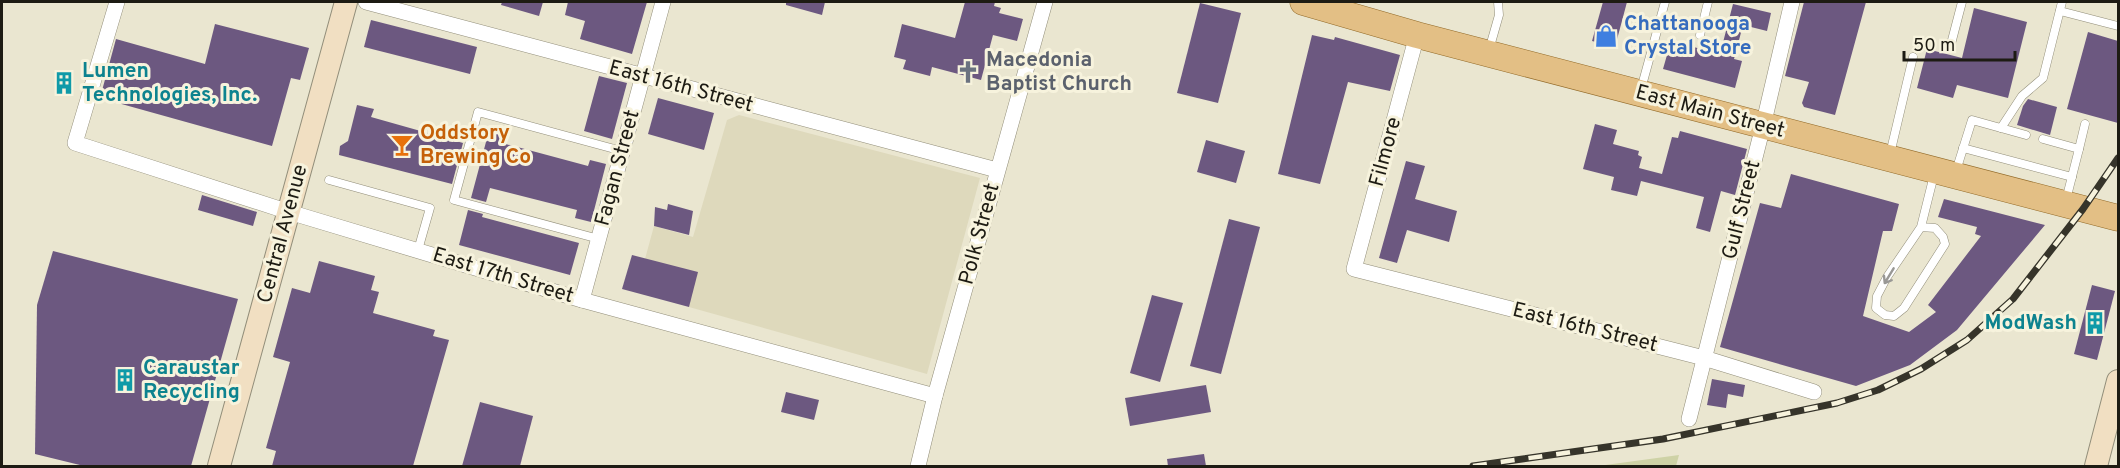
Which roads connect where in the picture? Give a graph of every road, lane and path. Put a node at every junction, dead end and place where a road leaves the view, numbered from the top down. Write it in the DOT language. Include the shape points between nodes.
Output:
graph roads {
  1 [pos="117,2"];
  2 [pos="346,2"];
  3 [pos="366,2"];
  4 [pos="663,2"];
  5 [pos="1045,2"];
  6 [pos="1303,2"];
  7 [pos="1498,2"];
  8 [pos="1665,2"];
  9 [pos="1708,2"];
  10 [pos="1792,2"];
  11 [pos="1962,2"];
  12 [pos="2062,2"];
  13 [pos="2060,11"];
  14 [pos="2118,26"];
  15 [pos="1417,35"];
  16 [pos="1700,35"];
  17 [pos="1951,44"];
  18 [pos="1488,54"];
  19 [pos="1913,57"];
  20 [pos="642,76"];
  21 [pos="1640,93"];
  22 [pos="2085,124"];
  23 [pos="1763,126"];
  24 [pos="2006,132"];
  25 [pos="2026,135"];
  26 [pos="2043,139"];
  27 [pos="1963,148"];
  28 [pos="2079,149"];
  29 [pos="622,151"];
  30 [pos="1889,158"];
  31 [pos="997,170"];
  32 [pos="1945,173"];
  33 [pos="2072,177"];
  34 [pos="329,180"];
  35 [pos="2065,204"];
  36 [pos="289,212"];
  37 [pos="2118,218"];
  38 [pos="1921,227"];
  39 [pos="598,239"];
  40 [pos="418,250"];
  41 [pos="1354,269"];
  42 [pos="582,300"];
  43 [pos="1704,358"];
  44 [pos="2118,381"];
  45 [pos="1814,392"];
  46 [pos="935,396"];
  47 [pos="1689,419"];
  48 [pos="219,466"];
  49 [pos="918,466"];
  50 [pos="2096,466"];
  1 -- 36 [label="street, East 17th Street" via="75,142"];
  2 -- 36 [label="main road, Central Avenue"];
  3 -- 20 [label="street, East 16th Street"];
  4 -- 20 [label="street, Fagan Street"];
  5 -- 31 [label="street, Polk Street"];
  6 -- 15 [label="main road, East Main Street"];
  7 -- 18 [label="lane" via="1499,15"];
  8 -- 21 [label="lane"];
  9 -- 16 [label="lane"];
  10 -- 23 [label="street, Gulf Street"];
  11 -- 17 [label="lane"];
  12 -- 13 [label="lane"];
  13 -- 14 [label="lane"];
  13 -- 24 [label="lane" via="2043,78 2022,96"];
  15 -- 18 [label="main road, East Main Street"];
  15 -- 41 [label="street, Filmore"];
  18 -- 21 [label="main road, East Main Street"];
  19 -- 30 [label="lane"];
  20 -- 29 [label="street, Fagan Street"];
  20 -- 31 [label="street, East 16th Street"];
  21 -- 23 [label="main road, East Main Street"];
  22 -- 28 [label="lane"];
  23 -- 30 [label="main road, East Main Street"];
  23 -- 43 [label="street, Gulf Street"];
  24 -- 25 [label="lane"];
  24 -- 27 [label="lane" via="1972,120"];
  26 -- 28 [label="lane" via="2054,146"];
  27 -- 32 [label="lane"];
  27 -- 33 [label="lane"];
  28 -- 33 [label="lane"];
  29 -- 39 [label="street, Fagan Street"];
  29 -- 39 [label="lane" via="478,112 454,200"];
  30 -- 32 [label="main road, East Main Street"];
  31 -- 46 [label="street, Polk Street"];
  32 -- 35 [label="main road, East Main Street"];
  32 -- 38 [label="lane"];
  33 -- 35 [label="lane"];
  34 -- 40 [label="lane" via="430,208"];
  35 -- 37 [label="main road, East Main Street"];
  36 -- 40 [label="street, East 17th Street"];
  36 -- 48 [label="main road, Central Avenue"];
  38 -- 38 [label="lane, one-way" via="1877,296 1876,308 1885,315 1894,316 1904,308 1945,244 1935,228"];
  39 -- 42 [label="street, Fagan Street"];
  40 -- 42 [label="street, East 17th Street"];
  41 -- 43 [label="street, East 16th Street"];
  42 -- 46 [label="street, East 17th Street"];
  43 -- 45 [label="street, East 16th Street"];
  43 -- 47 [label="street, Gulf Street"];
  44 -- 50 [label="main road"];
  46 -- 49 [label="street, Polk Street"];
}
